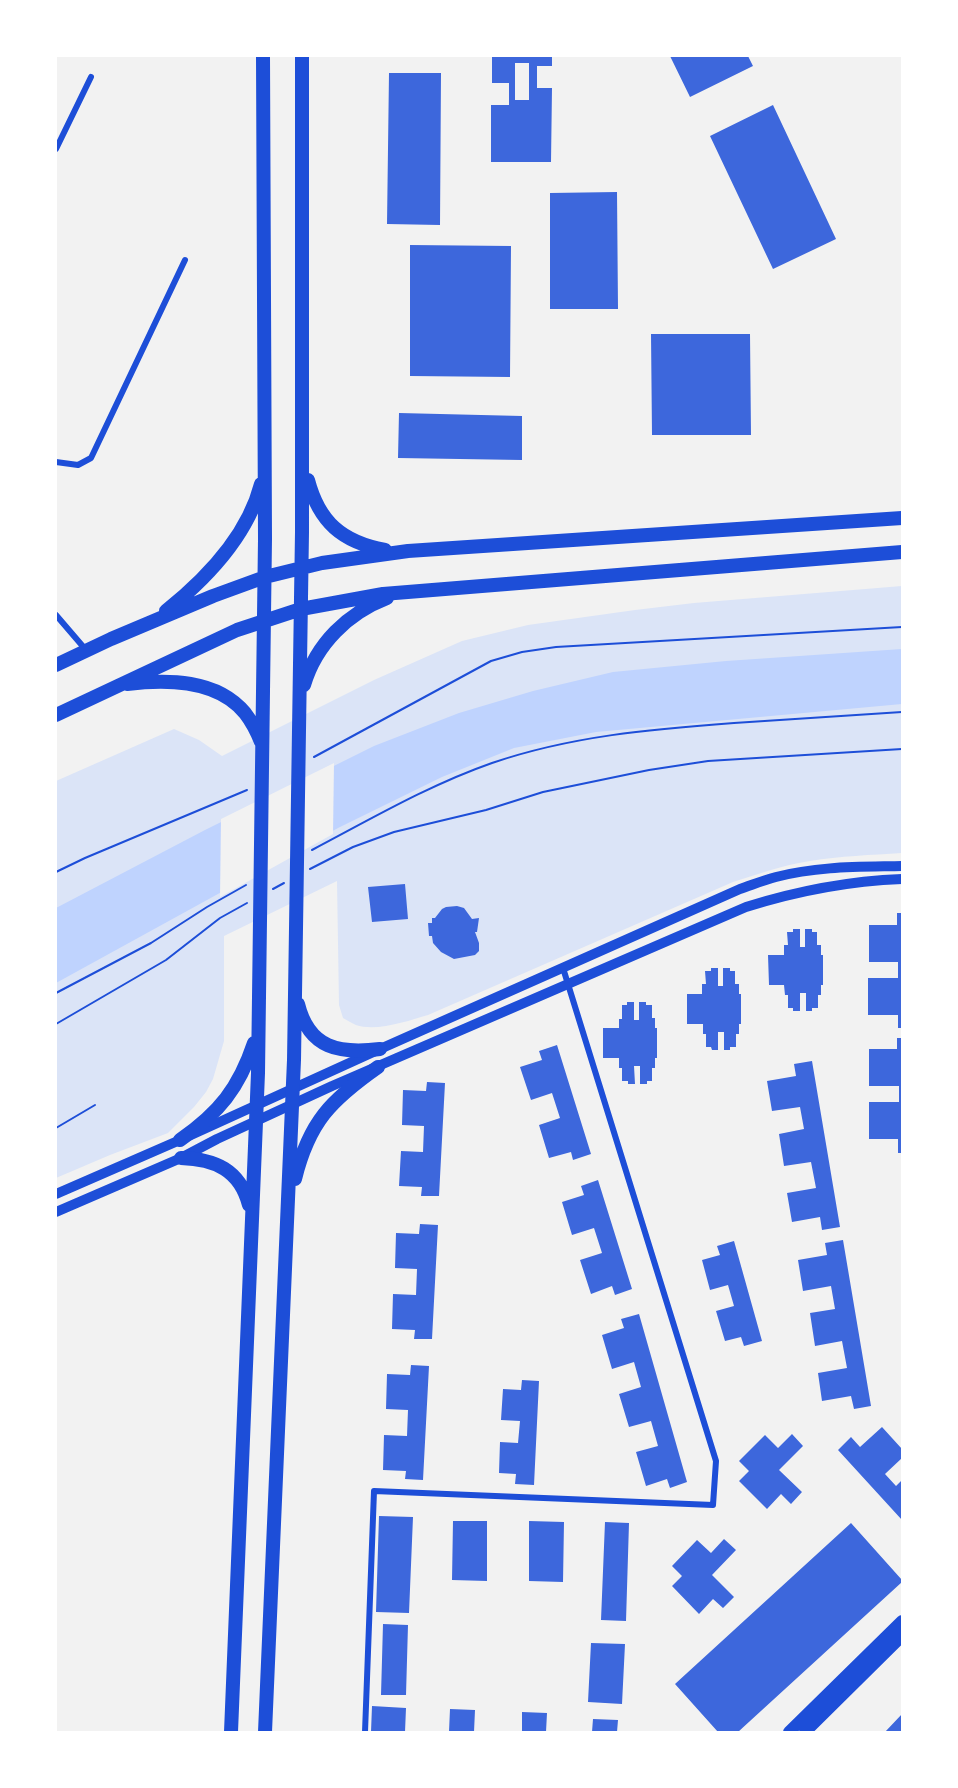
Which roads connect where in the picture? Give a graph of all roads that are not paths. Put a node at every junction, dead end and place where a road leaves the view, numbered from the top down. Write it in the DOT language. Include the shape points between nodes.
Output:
graph roads {
  1 [pos="263,56"];
  2 [pos="302,56"];
  3 [pos="91,77"];
  4 [pos="56,149"];
  5 [pos="185,260"];
  6 [pos="303,449"];
  7 [pos="56,462"];
  8 [pos="265,471"];
  9 [pos="903,518"];
  10 [pos="408,551"];
  11 [pos="903,552"];
  12 [pos="302,567"];
  13 [pos="265,577"];
  14 [pos="405,592"];
  15 [pos="301,609"];
  16 [pos="56,615"];
  17 [pos="264,620"];
  18 [pos="148,623"];
  19 [pos="86,650"];
  20 [pos="57,663"];
  21 [pos="111,688"];
  22 [pos="300,698"];
  23 [pos="56,715"];
  24 [pos="262,744"];
  25 [pos="903,866"];
  26 [pos="903,879"];
  27 [pos="563,968"];
  28 [pos="568,984"];
  29 [pos="295,994"];
  30 [pos="258,1029"];
  31 [pos="380,1048"];
  32 [pos="378,1067"];
  33 [pos="293,1088"];
  34 [pos="292,1104"];
  35 [pos="256,1105"];
  36 [pos="256,1121"];
  37 [pos="180,1140"];
  38 [pos="181,1158"];
  39 [pos="56,1194"];
  40 [pos="56,1212"];
  41 [pos="252,1220"];
  42 [pos="287,1222"];
  43 [pos="903,1621"];
  44 [pos="903,1636"];
  45 [pos="266,1731"];
  46 [pos="231,1732"];
  47 [pos="365,1732"];
  48 [pos="789,1732"];
  49 [pos="805,1732"];
  1 -- 8 [label="main road"];
  2 -- 6 [label="main road"];
  3 -- 4 [label="street"];
  5 -- 7 [label="street" via="91,458 78,465"];
  6 -- 10 [label="main road" via="312,495 329,524 366,546"];
  6 -- 12 [label="main road"];
  8 -- 13 [label="main road"];
  8 -- 18 [label="main road" via="247,519 221,556 179,600"];
  9 -- 10 [label="main road"];
  10 -- 12 [label="main road"];
  11 -- 14 [label="main road"];
  12 -- 13 [label="main road"];
  12 -- 15 [label="main road"];
  13 -- 17 [label="main road"];
  13 -- 18 [label="main road"];
  14 -- 15 [label="main road"];
  14 -- 22 [label="main road" via="361,610 332,634 307,673"];
  15 -- 17 [label="main road"];
  15 -- 22 [label="main road"];
  16 -- 19 [label="street"];
  17 -- 21 [label="main road"];
  17 -- 24 [label="main road"];
  18 -- 19 [label="main road"];
  19 -- 20 [label="main road"];
  21 -- 23 [label="main road"];
  21 -- 24 [label="main road" via="168,682 214,690 246,714"];
  22 -- 29 [label="main road"];
  24 -- 30 [label="main road"];
  25 -- 27 [label="street" via="842,867 775,877"];
  26 -- 28 [label="street" via="867,881 778,897 746,907"];
  27 -- 28 [label="street"];
  27 -- 31 [label="street"];
  28 -- 32 [label="street"];
  28 -- 47 [label="street" via="716,1461 713,1505 374,1491"];
  29 -- 31 [label="main road" via="307,1027 329,1046 344,1051"];
  29 -- 33 [label="main road"];
  30 -- 35 [label="main road"];
  30 -- 37 [label="main road" via="228,1097 203,1125"];
  31 -- 33 [label="street"];
  32 -- 34 [label="street"];
  32 -- 42 [label="main road" via="340,1096 310,1133 301,1154"];
  33 -- 34 [label="main road"];
  33 -- 35 [label="street"];
  34 -- 36 [label="street"];
  34 -- 42 [label="main road"];
  35 -- 36 [label="main road"];
  35 -- 37 [label="street"];
  36 -- 38 [label="street"];
  36 -- 41 [label="main road"];
  37 -- 39 [label="street"];
  38 -- 40 [label="street"];
  38 -- 41 [label="main road" via="205,1160 235,1177 243,1187"];
  41 -- 46 [label="main road"];
  42 -- 45 [label="main road"];
  43 -- 48 [label="main road"];
  44 -- 49 [label="main road"];
}
